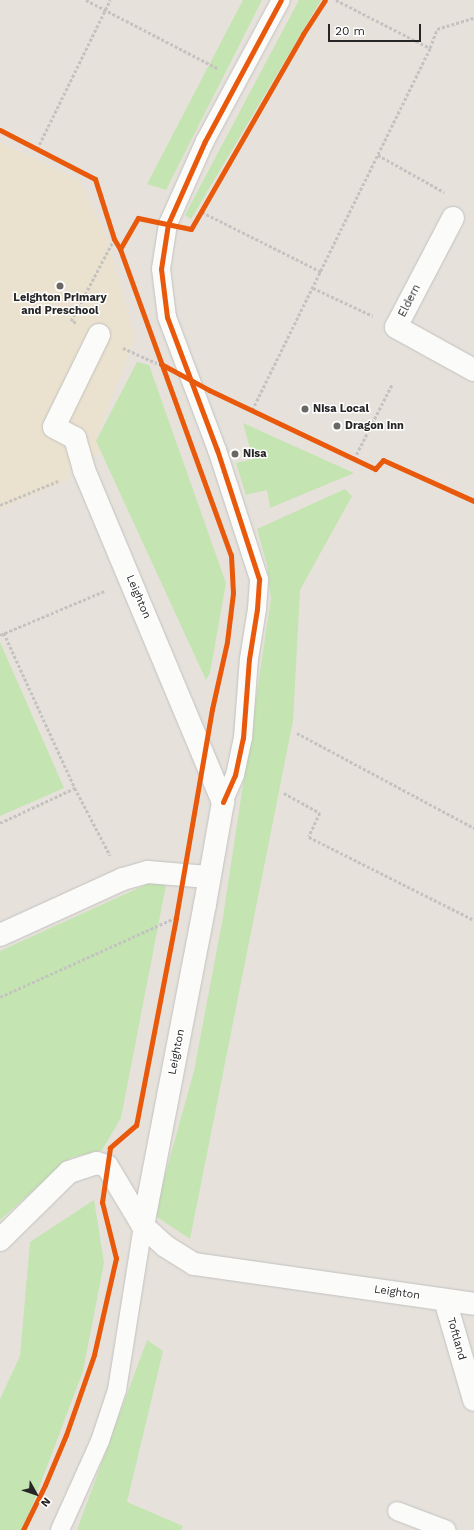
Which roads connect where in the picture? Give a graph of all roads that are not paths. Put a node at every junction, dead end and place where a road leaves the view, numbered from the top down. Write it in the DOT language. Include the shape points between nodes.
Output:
graph roads {
  1 [pos="281,0"];
  2 [pos="453,218"];
  3 [pos="99,335"];
  4 [pos="474,370"];
  5 [pos="223,802"];
  6 [pos="208,877"];
  7 [pos="0,935"];
  8 [pos="143,1226"];
  9 [pos="0,1240"];
  10 [pos="446,1300"];
  11 [pos="474,1304"];
  12 [pos="474,1400"];
  13 [pos="397,1511"];
  14 [pos="60,1530"];
  15 [pos="447,1530"];
  1 -- 5 [label="lane" via="205,141 168,224 161,269 168,317 217,450 258,579 243,738 235,775"];
  2 -- 4 [label="street, Eldern" via="396,328"];
  3 -- 5 [label="street, Leighton" via="54,427 75,438 84,470"];
  5 -- 6 [label="street, Leighton"];
  6 -- 7 [label="street" via="148,872 122,879"];
  6 -- 8 [label="street, Leighton"];
  8 -- 9 [label="street, Leighton" via="107,1166 97,1163 69,1172"];
  8 -- 10 [label="street, Leighton" via="165,1246 194,1264"];
  8 -- 14 [label="lane" via="117,1390 100,1441"];
  10 -- 11 [label="street, Leighton"];
  10 -- 12 [label="street, Toftland"];
  13 -- 15 [label="lane"];
}
